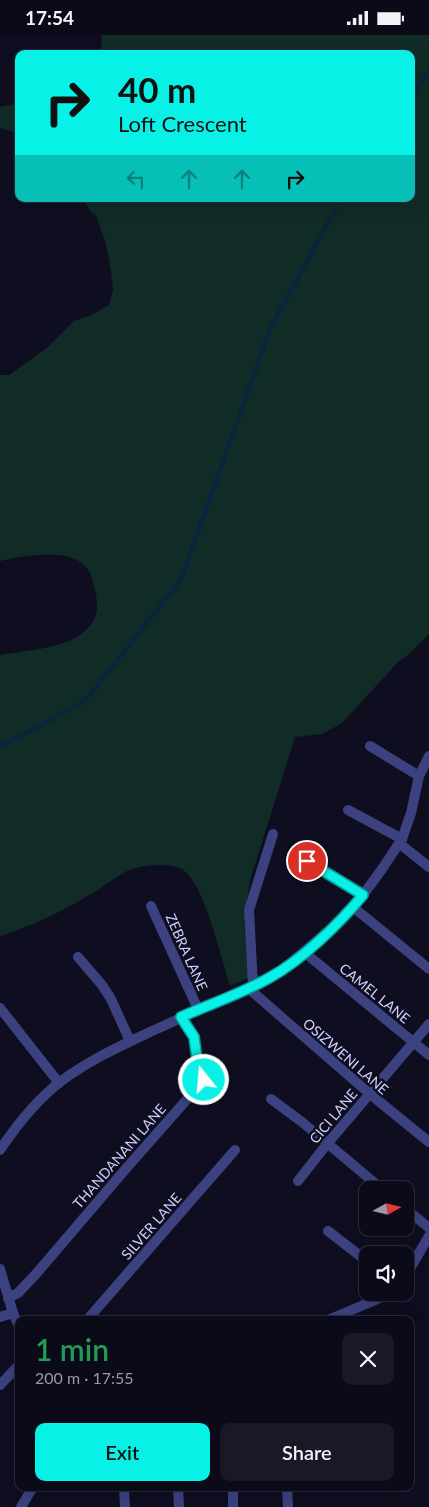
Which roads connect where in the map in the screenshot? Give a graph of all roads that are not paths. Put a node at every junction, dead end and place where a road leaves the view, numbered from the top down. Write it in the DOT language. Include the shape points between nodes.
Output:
graph roads {
  1 [pos="370,746"];
  2 [pos="429,756"];
  3 [pos="419,776"];
  4 [pos="348,810"];
  5 [pos="273,834"];
  6 [pos="401,842"];
  7 [pos="307,861"];
  8 [pos="429,867"];
  9 [pos="363,895"];
  10 [pos="152,906"];
  11 [pos="353,907"];
  12 [pos="304,952"];
  13 [pos="78,957"];
  14 [pos="429,969"];
  15 [pos="250,987"];
  16 [pos="0,1008"];
  17 [pos="198,1009"];
  18 [pos="181,1017"];
  19 [pos="429,1024"];
  20 [pos="130,1041"];
  21 [pos="414,1042"];
  22 [pos="429,1055"];
  23 [pos="59,1083"];
  24 [pos="370,1094"];
  25 [pos="271,1099"];
  26 [pos="429,1142"];
  27 [pos="327,1144"];
  28 [pos="0,1150"];
  29 [pos="235,1150"];
  30 [pos="298,1181"];
  31 [pos="372,1181"];
  32 [pos="414,1216"];
  33 [pos="429,1228"];
  34 [pos="328,1231"];
  35 [pos="429,1236"];
  36 [pos="359,1255"];
  37 [pos="414,1262"];
  38 [pos="0,1269"];
  39 [pos="8,1298"];
  40 [pos="373,1301"];
  41 [pos="13,1313"];
  42 [pos="90,1316"];
  43 [pos="338,1316"];
  44 [pos="0,1317"];
  45 [pos="15,1317"];
  46 [pos="15,1369"];
  47 [pos="0,1385"];
  48 [pos="31,1491"];
  49 [pos="124,1491"];
  50 [pos="178,1491"];
  51 [pos="232,1491"];
  52 [pos="287,1491"];
  53 [pos="21,1507"];
  54 [pos="125,1507"];
  55 [pos="179,1507"];
  56 [pos="234,1507"];
  57 [pos="288,1507"];
  1 -- 3 [label="street"];
  2 -- 3 [label="street"];
  3 -- 6 [label="street"];
  4 -- 6 [label="street"];
  5 -- 15 [label="street" via="249,910"];
  6 -- 8 [label="street"];
  6 -- 9 [label="street"];
  7 -- 9 [label="street"];
  9 -- 11 [label="street"];
  10 -- 17 [label="street, ZEBRA LANE"];
  11 -- 12 [label="street"];
  11 -- 14 [label="street"];
  12 -- 15 [label="street" via="281,971"];
  12 -- 21 [label="street, CAMEL LANE"];
  13 -- 20 [label="street" via="111,999"];
  15 -- 17 [label="street"];
  15 -- 24 [label="street, OSIZWENI LANE"];
  16 -- 23 [label="street"];
  17 -- 18 [label="street"];
  18 -- 20 [label="street"];
  18 -- 39 [label="street, THANDANANI LANE" via="194,1037 204,1080 36,1274 18,1293"];
  19 -- 21 [label="street, CICI LANE"];
  20 -- 23 [label="street"];
  21 -- 22 [label="street, CAMEL LANE"];
  21 -- 24 [label="street, CICI LANE"];
  23 -- 28 [label="street" via="35,1106"];
  24 -- 26 [label="street, OSIZWENI LANE"];
  24 -- 27 [label="street, CICI LANE"];
  25 -- 27 [label="street"];
  27 -- 30 [label="street, CICI LANE"];
  27 -- 31 [label="street"];
  29 -- 42 [label="street, SILVER LANE"];
  32 -- 33 [label="street"];
  34 -- 36 [label="street"];
  35 -- 37 [label="street"];
  38 -- 39 [label="street"];
  39 -- 41 [label="street"];
  40 -- 43 [label="street"];
  41 -- 44 [label="street"];
  41 -- 45 [label="street"];
  46 -- 47 [label="street"];
  48 -- 53 [label="street"];
  49 -- 54 [label="street"];
  50 -- 55 [label="street"];
  51 -- 56 [label="street"];
  52 -- 57 [label="street"];
}
